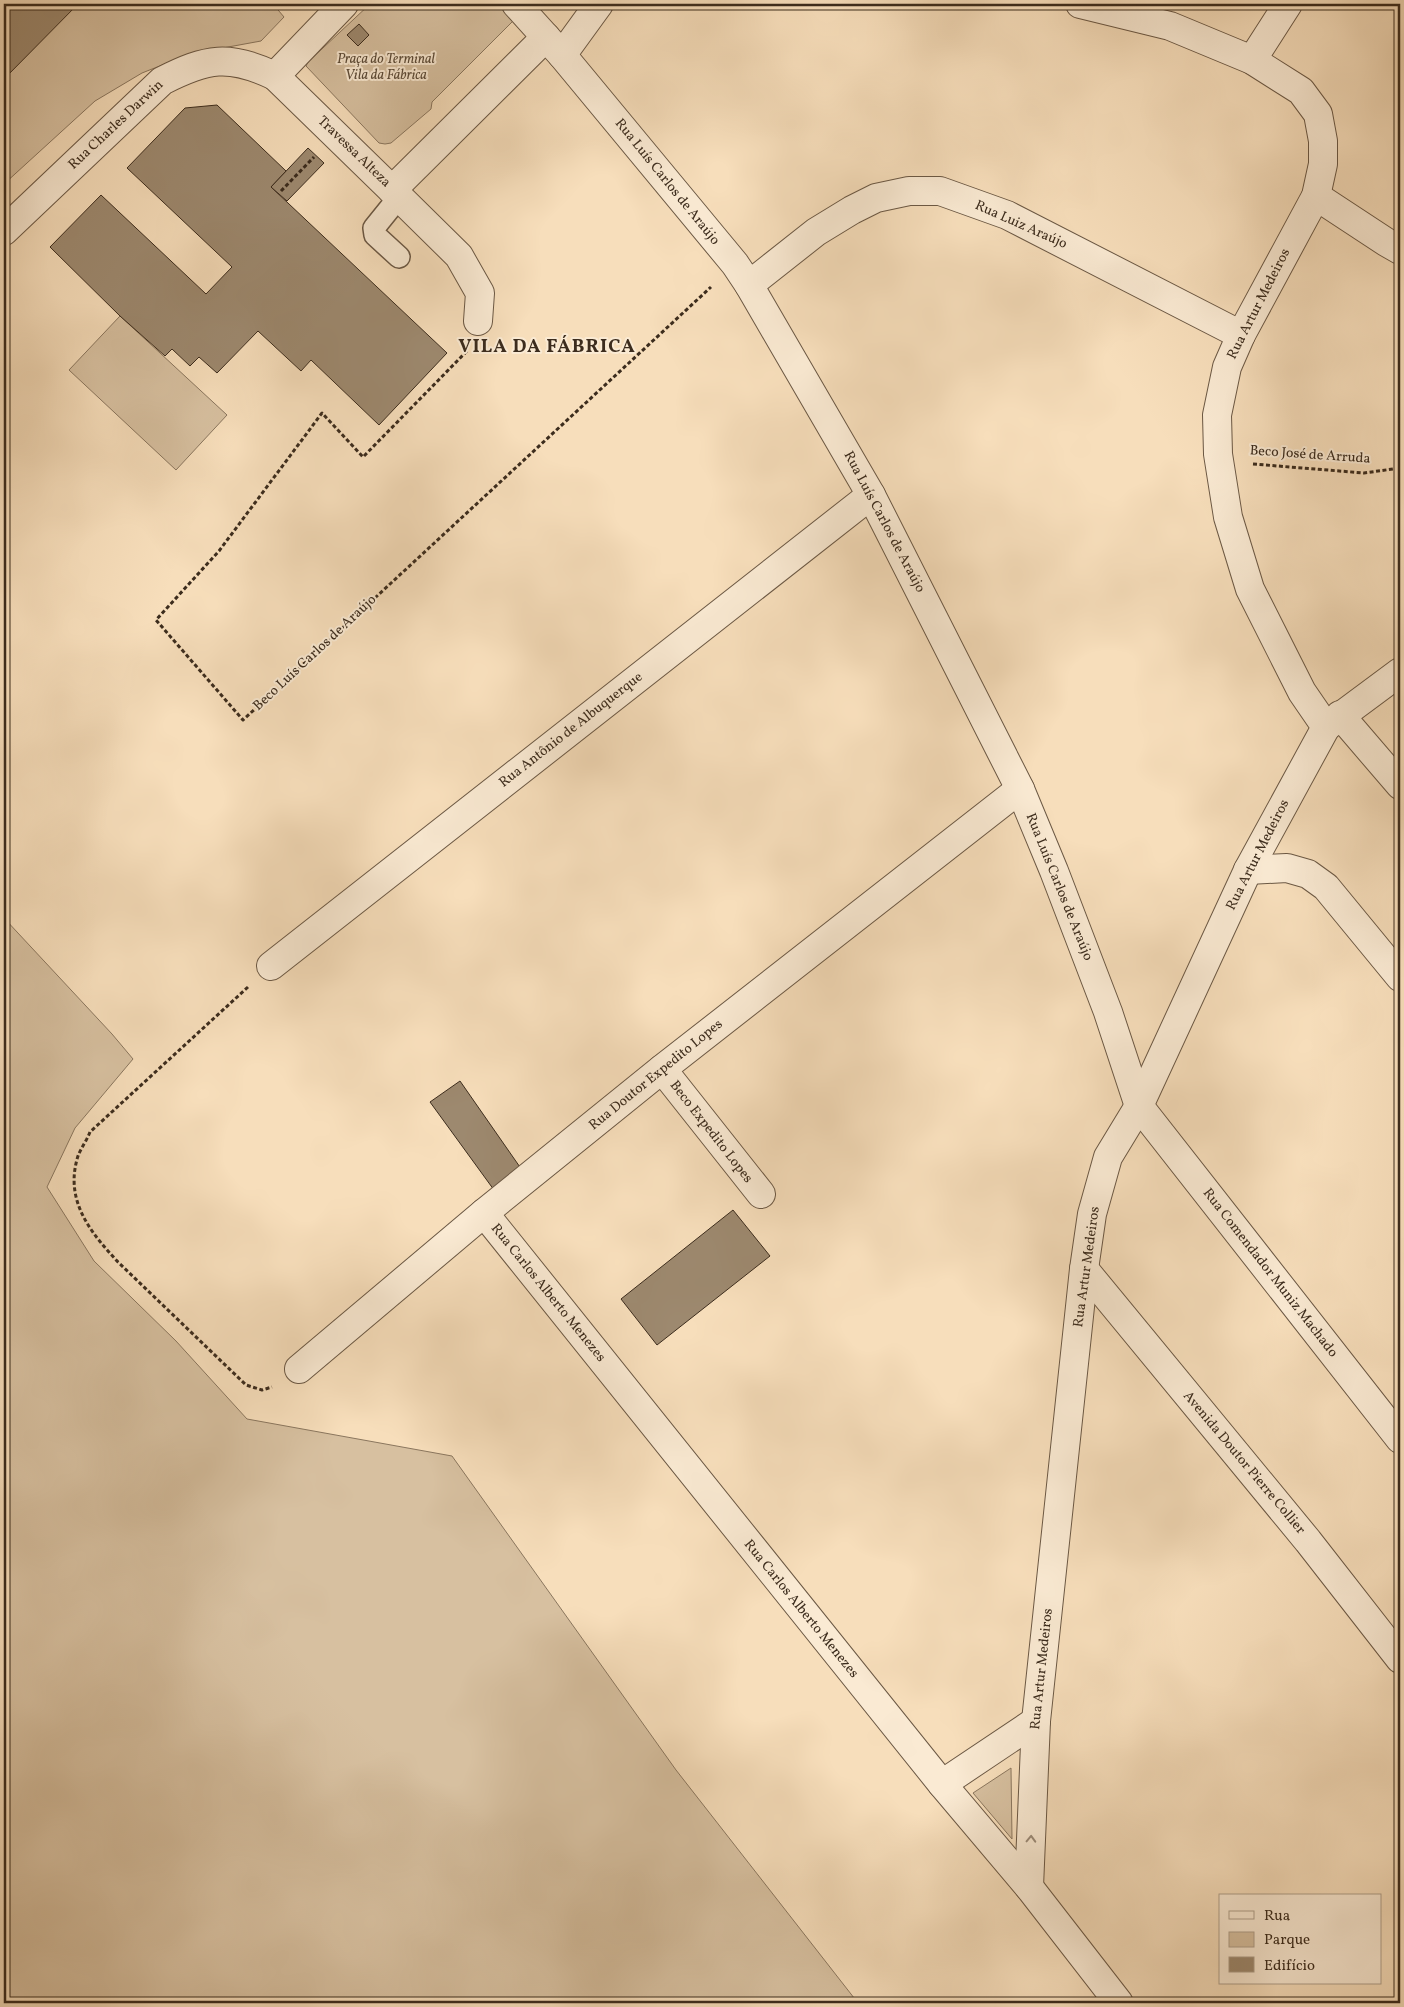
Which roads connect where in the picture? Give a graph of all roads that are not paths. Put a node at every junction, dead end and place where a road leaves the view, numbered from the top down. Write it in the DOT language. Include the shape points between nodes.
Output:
graph roads {
  1 [pos="344,4"];
  2 [pos="516,4"];
  3 [pos="599,4"];
  4 [pos="1080,4"];
  5 [pos="1288,4"];
  6 [pos="554,46"];
  7 [pos="1252,60"];
  8 [pos="276,76"];
  9 [pos="396,193"];
  10 [pos="1316,196"];
  11 [pos="4,231"];
  12 [pos="1400,250"];
  13 [pos="399,257"];
  14 [pos="742,275"];
  15 [pos="478,321"];
  16 [pos="1241,335"];
  17 [pos="871,495"];
  18 [pos="1400,672"];
  19 [pos="1333,721"];
  20 [pos="1400,785"];
  21 [pos="1020,789"];
  22 [pos="1248,870"];
  23 [pos="271,966"];
  24 [pos="1400,978"];
  25 [pos="662,1069"];
  26 [pos="1139,1106"];
  27 [pos="761,1194"];
  28 [pos="484,1213"];
  29 [pos="1084,1269"];
  30 [pos="299,1369"];
  31 [pos="1400,1439"];
  32 [pos="1400,1659"];
  33 [pos="1036,1721"];
  34 [pos="942,1784"];
  35 [pos="1029,1887"];
  36 [pos="1119,2003"];
  1 -- 8 [label="street"];
  2 -- 6 [label="street, Rua Luís Carlos de Araújo"];
  3 -- 6 [label="street, Travessa Alteza"];
  4 -- 7 [label="street, Rua Artur Medeiros" via="1170,26"];
  5 -- 7 [label="street"];
  6 -- 9 [label="street, Travessa Alteza"];
  6 -- 14 [label="street, Rua Luís Carlos de Araújo"];
  7 -- 10 [label="street, Rua Artur Medeiros" via="1301,91 1318,114 1323,156"];
  8 -- 9 [label="street, Travessa Alteza"];
  8 -- 11 [label="street, Rua Charles Darwin" via="254,66 226,60 192,66 162,81"];
  9 -- 13 [label="lane" via="374,228 375,235"];
  9 -- 15 [label="street" via="459,256 480,293"];
  10 -- 12 [label="street"];
  10 -- 16 [label="street, Rua Artur Medeiros"];
  14 -- 16 [label="street, Rua Luiz Araújo" via="876,198 909,191 940,191 1007,215"];
  14 -- 17 [label="street, Rua Luís Carlos de Araújo"];
  16 -- 19 [label="street, Rua Artur Medeiros" via="1227,367 1216,415 1218,454 1228,517 1250,589 1302,692"];
  17 -- 21 [label="street, Rua Luís Carlos de Araújo"];
  17 -- 23 [label="street, Rua Antônio de Albuquerque"];
  18 -- 19 [label="street"];
  19 -- 20 [label="street"];
  19 -- 22 [label="street, Rua Artur Medeiros"];
  21 -- 25 [label="street, Rua Doutor Expedito Lopes"];
  21 -- 26 [label="street, Rua Luís Carlos de Araújo" via="1108,1012"];
  22 -- 24 [label="street" via="1287,868 1308,874 1326,887"];
  22 -- 26 [label="street, Rua Artur Medeiros"];
  25 -- 27 [label="street, Beco Expedito Lopes"];
  25 -- 28 [label="street, Rua Doutor Expedito Lopes"];
  26 -- 29 [label="street, Rua Artur Medeiros" via="1108,1157 1092,1214"];
  26 -- 31 [label="street, Rua Comendador Muniz Machado"];
  28 -- 30 [label="street, Rua Doutor Expedito Lopes"];
  28 -- 34 [label="street, Rua Carlos Alberto Menezes"];
  29 -- 32 [label="street, Avenida Doutor Pierre Collier" via="1302,1534"];
  29 -- 33 [label="street, Rua Artur Medeiros"];
  33 -- 34 [label="street"];
  35 -- 33 [label="street, Rua Artur Medeiros, one-way"];
  34 -- 35 [label="street, Rua Carlos Alberto Menezes"];
  35 -- 36 [label="street, Rua Carlos Alberto Menezes"];
}
